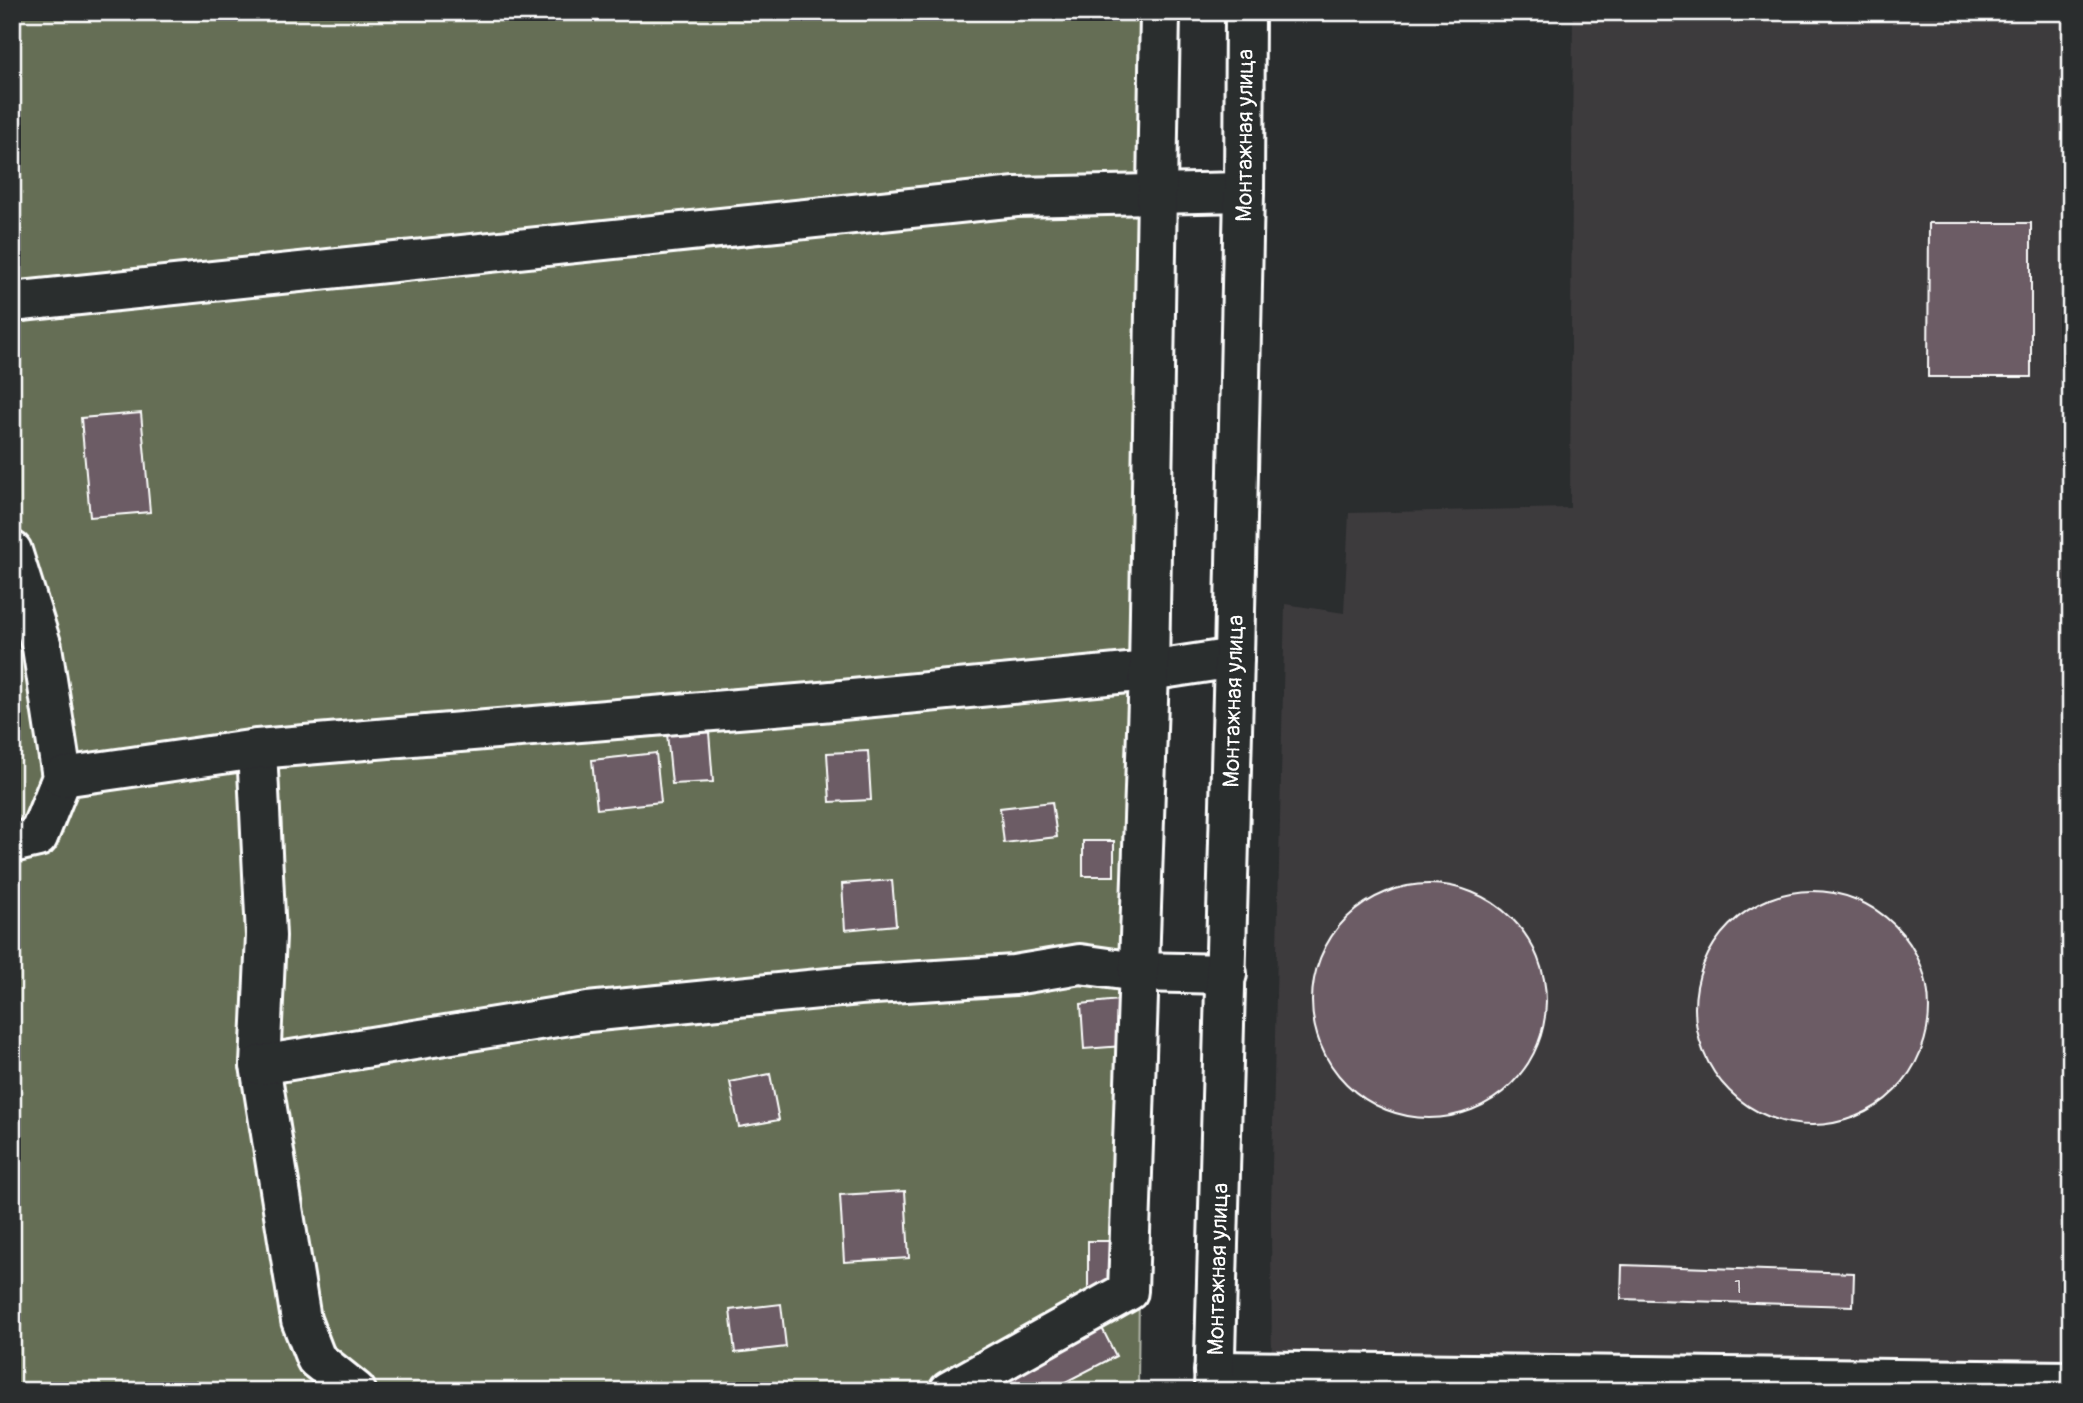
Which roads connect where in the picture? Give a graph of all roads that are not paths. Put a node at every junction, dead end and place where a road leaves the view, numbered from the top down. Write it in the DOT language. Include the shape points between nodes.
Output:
graph roads {
  1 [pos="1160,12"];
  2 [pos="1245,12"];
  3 [pos="1244,192"];
  4 [pos="1158,193"];
  5 [pos="12,302"];
  6 [pos="12,551"];
  7 [pos="1234,658"];
  8 [pos="1149,671"];
  9 [pos="257,749"];
  10 [pos="62,777"];
  11 [pos="12,843"];
  12 [pos="1137,972"];
  13 [pos="1227,974"];
  14 [pos="260,1065"];
  15 [pos="1214,1381"];
  16 [pos="2071,1381"];
  17 [pos="356,1391"];
  18 [pos="949,1391"];
  1 -- 4 [label="street"];
  2 -- 3 [label="street, Монтажная улица"];
  3 -- 4 [label="street"];
  3 -- 7 [label="street, Монтажная улица"];
  4 -- 5 [label="street" via="1016,197"];
  4 -- 8 [label="street"];
  6 -- 10 [label="street" via="42,647"];
  7 -- 8 [label="street"];
  7 -- 13 [label="street, Монтажная улица"];
  8 -- 9 [label="street"];
  8 -- 12 [label="street"];
  9 -- 10 [label="street"];
  9 -- 14 [label="street" via="266,936"];
  10 -- 11 [label="street" via="38,837"];
  12 -- 13 [label="street"];
  12 -- 14 [label="street" via="1080,964 1014,975 588,1012"];
  12 -- 18 [label="street" via="1128,1291"];
  13 -- 15 [label="street, Монтажная улица"];
  14 -- 17 [label="street" via="301,1320 316,1359"];
  15 -- 16 [label="street"];
}
